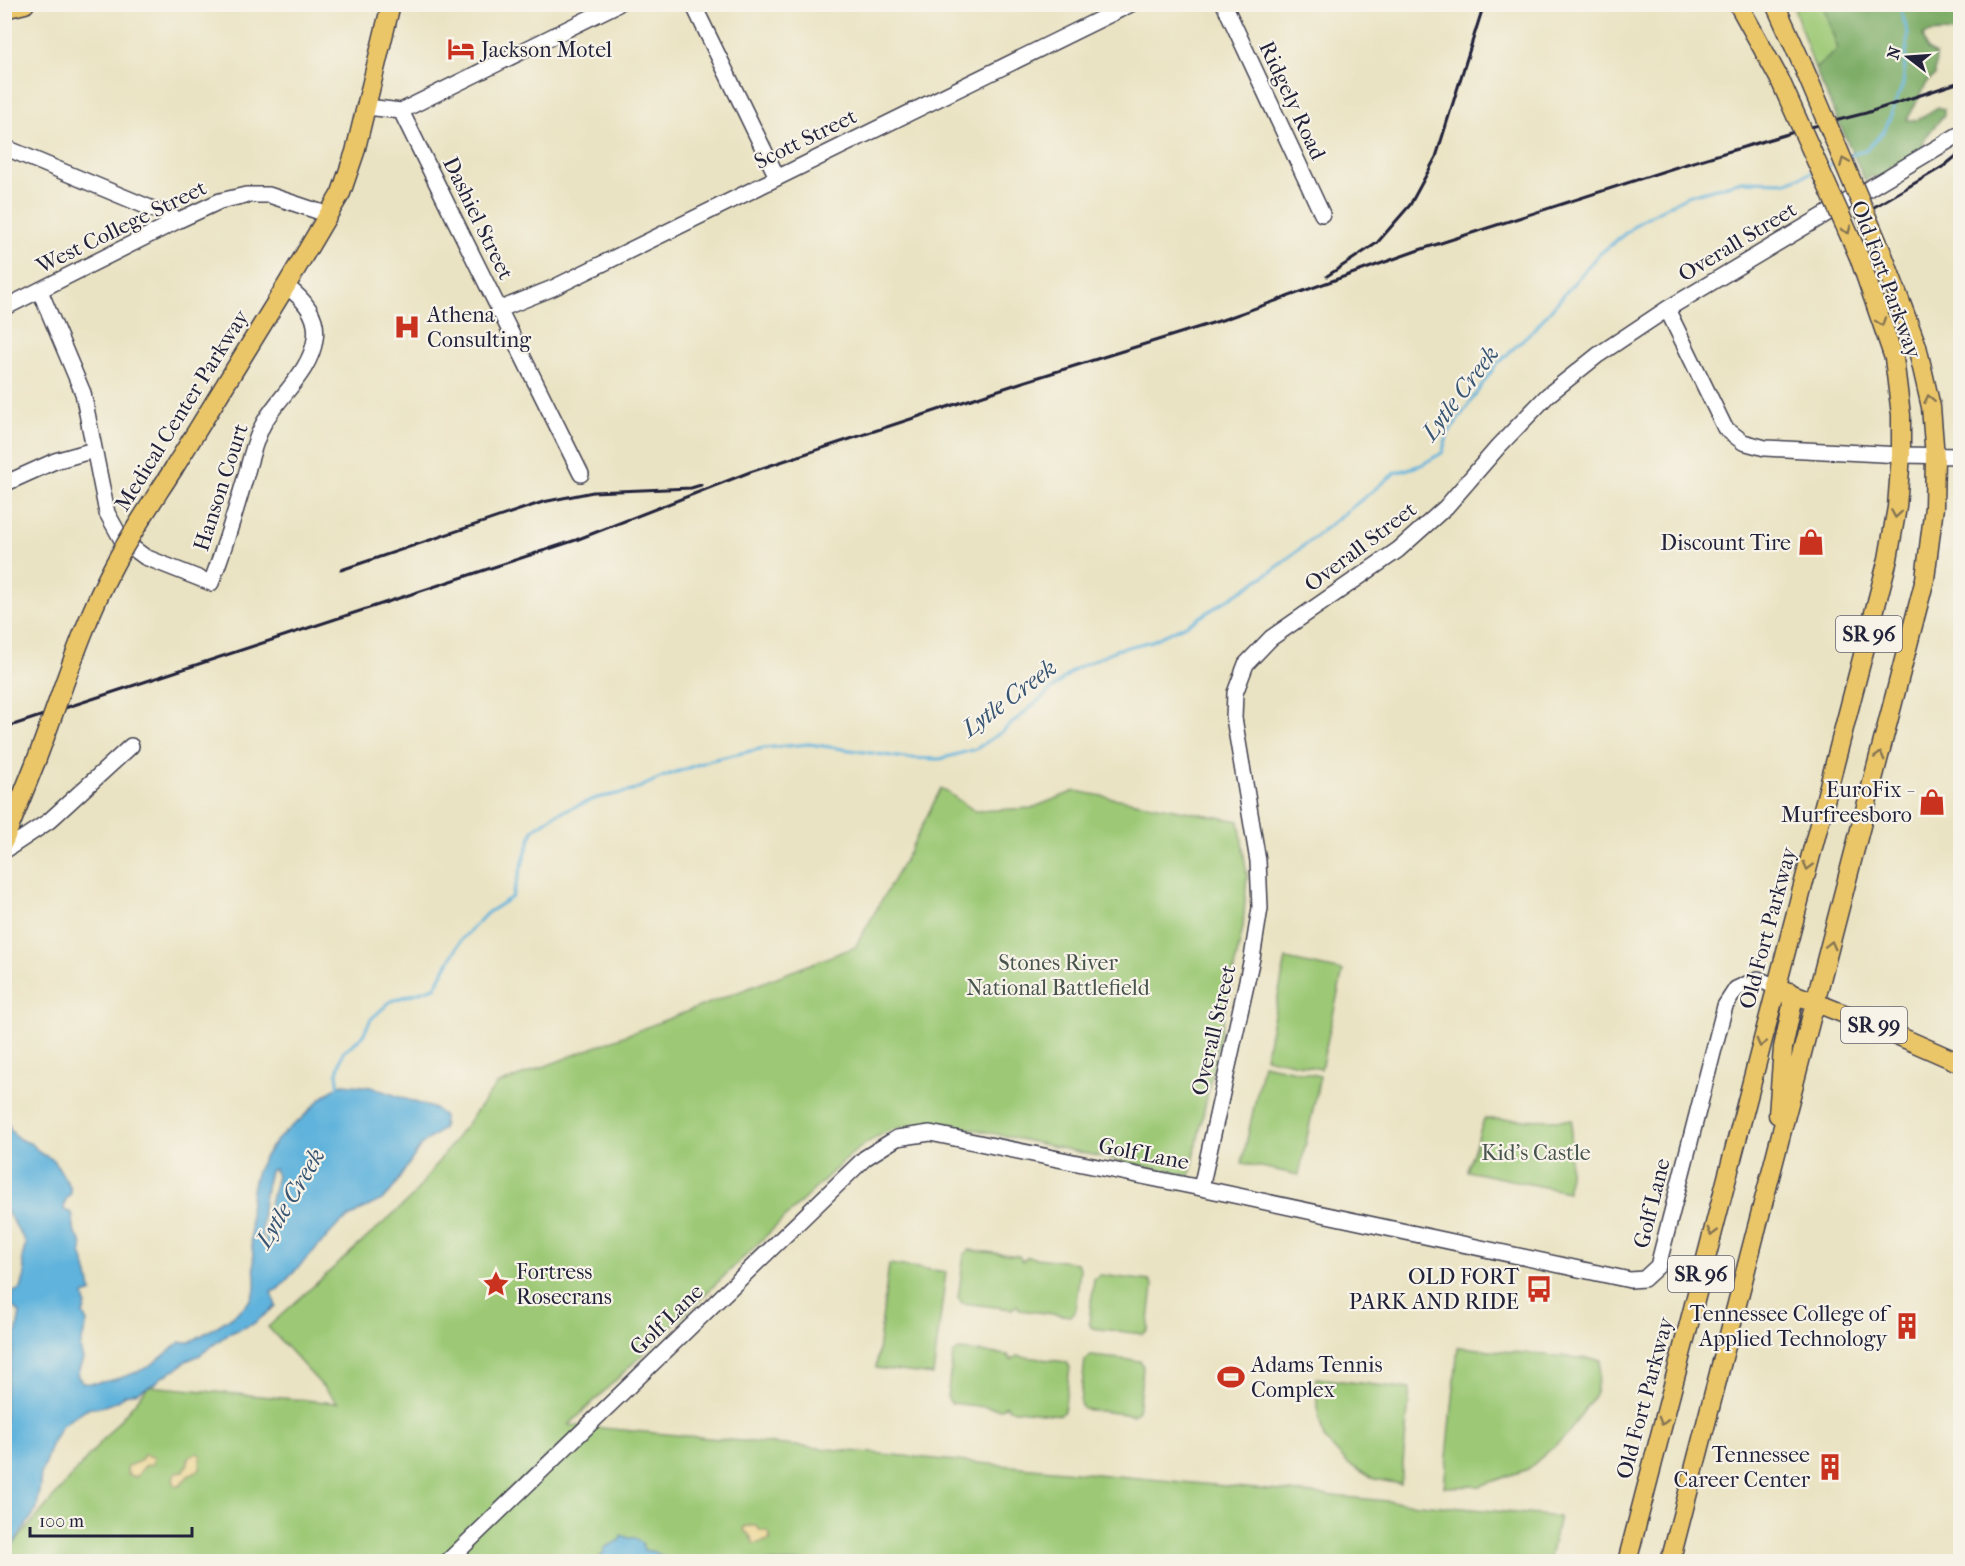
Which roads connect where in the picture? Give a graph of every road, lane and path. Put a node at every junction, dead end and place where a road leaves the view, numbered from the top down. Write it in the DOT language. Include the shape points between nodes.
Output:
graph roads {
  1 [pos="25,4"];
  2 [pos="391,4"];
  3 [pos="618,4"];
  4 [pos="693,4"];
  5 [pos="1131,4"];
  6 [pos="1224,4"];
  7 [pos="1738,4"];
  8 [pos="1747,4"];
  9 [pos="1775,4"];
  10 [pos="1783,4"];
  11 [pos="4,9"];
  12 [pos="1803,66"];
  13 [pos="1780,80"];
  14 [pos="367,107"];
  15 [pos="401,111"];
  16 [pos="1960,134"];
  17 [pos="4,147"];
  18 [pos="777,177"];
  19 [pos="1322,214"];
  20 [pos="329,215"];
  21 [pos="179,219"];
  22 [pos="286,286"];
  23 [pos="40,291"];
  24 [pos="4,308"];
  25 [pos="1667,309"];
  26 [pos="498,310"];
  27 [pos="93,450"];
  28 [pos="1901,455"];
  29 [pos="1960,456"];
  30 [pos="1935,457"];
  31 [pos="581,474"];
  32 [pos="4,484"];
  33 [pos="131,746"];
  34 [pos="4,841"];
  35 [pos="4,851"];
  36 [pos="1783,989"];
  37 [pos="1817,1002"];
  38 [pos="1960,1063"];
  39 [pos="1775,1158"];
  40 [pos="1201,1188"];
  41 [pos="447,1562"];
  42 [pos="1627,1562"];
  43 [pos="1670,1562"];
  1 -- 11 [label="main road"];
  2 -- 14 [label="main road, Medical Center Parkway"];
  3 -- 15 [label="street"];
  4 -- 18 [label="street"];
  5 -- 18 [label="street, Scott Street"];
  6 -- 19 [label="street, Ridgely Road"];
  7 -- 13 [label="main road"];
  8 -- 13 [label="main road, Old Fort Parkway / SR 96"];
  9 -- 12 [label="main road, Old Fort Parkway / SR 96"];
  10 -- 12 [label="main road"];
  30 -- 12 [label="main road, Old Fort Parkway / SR 96, one-way, bridge" via="1931,406 1917,346"];
  13 -- 28 [label="main road, Old Fort Parkway / SR 96, one-way, bridge" via="1859,257 1894,358"];
  14 -- 15 [label="street"];
  14 -- 20 [label="main road, Medical Center Parkway" via="356,152"];
  15 -- 26 [label="street, Dashiel Street"];
  16 -- 25 [label="street, Overall Street"];
  17 -- 21 [label="street"];
  18 -- 26 [label="street, Scott Street" via="553,288"];
  20 -- 21 [label="street, West College Street" via="268,195 246,195 219,201"];
  20 -- 22 [label="main road, Medical Center Parkway"];
  21 -- 23 [label="street, West College Street"];
  22 -- 27 [label="street, Hanson Court" via="299,295 315,318 315,340 309,360 256,440 211,583 145,556 122,540 107,513"];
  22 -- 34 [label="main road, Medical Center Parkway, bridge" via="111,571"];
  23 -- 24 [label="street, West College Street"];
  23 -- 27 [label="street" via="82,393"];
  25 -- 28 [label="street" via="1725,428 1743,442 1765,448"];
  25 -- 40 [label="street, Overall Street" via="1598,355 1548,395 1446,507 1414,536 1271,638 1246,664 1235,693 1234,718 1258,861 1260,908"];
  26 -- 31 [label="street, Dashiel Street"];
  27 -- 32 [label="street" via="55,461"];
  28 -- 30 [label="street"];
  28 -- 36 [label="main road, Old Fort Parkway / SR 96, one-way" via="1888,560"];
  29 -- 30 [label="street"];
  37 -- 30 [label="main road, Old Fort Parkway / SR 96, one-way" via="1925,579 1934,507"];
  33 -- 35 [label="street" via="50,821"];
  36 -- 37 [label="main road, SR 99"];
  36 -- 39 [label="main road" via="1792,1006 1783,1048"];
  36 -- 40 [label="street, Golf Lane" via="1758,979 1736,989 1725,1006 1658,1266 1644,1280"];
  36 -- 42 [label="main road, Old Fort Parkway / SR 96, one-way"];
  37 -- 38 [label="main road, SR 99"];
  37 -- 39 [label="main road, Old Fort Parkway / SR 96"];
  39 -- 43 [label="main road, Old Fort Parkway / SR 96"];
  40 -- 41 [label="street, Golf Lane" via="930,1134 897,1138 865,1158"];
}
